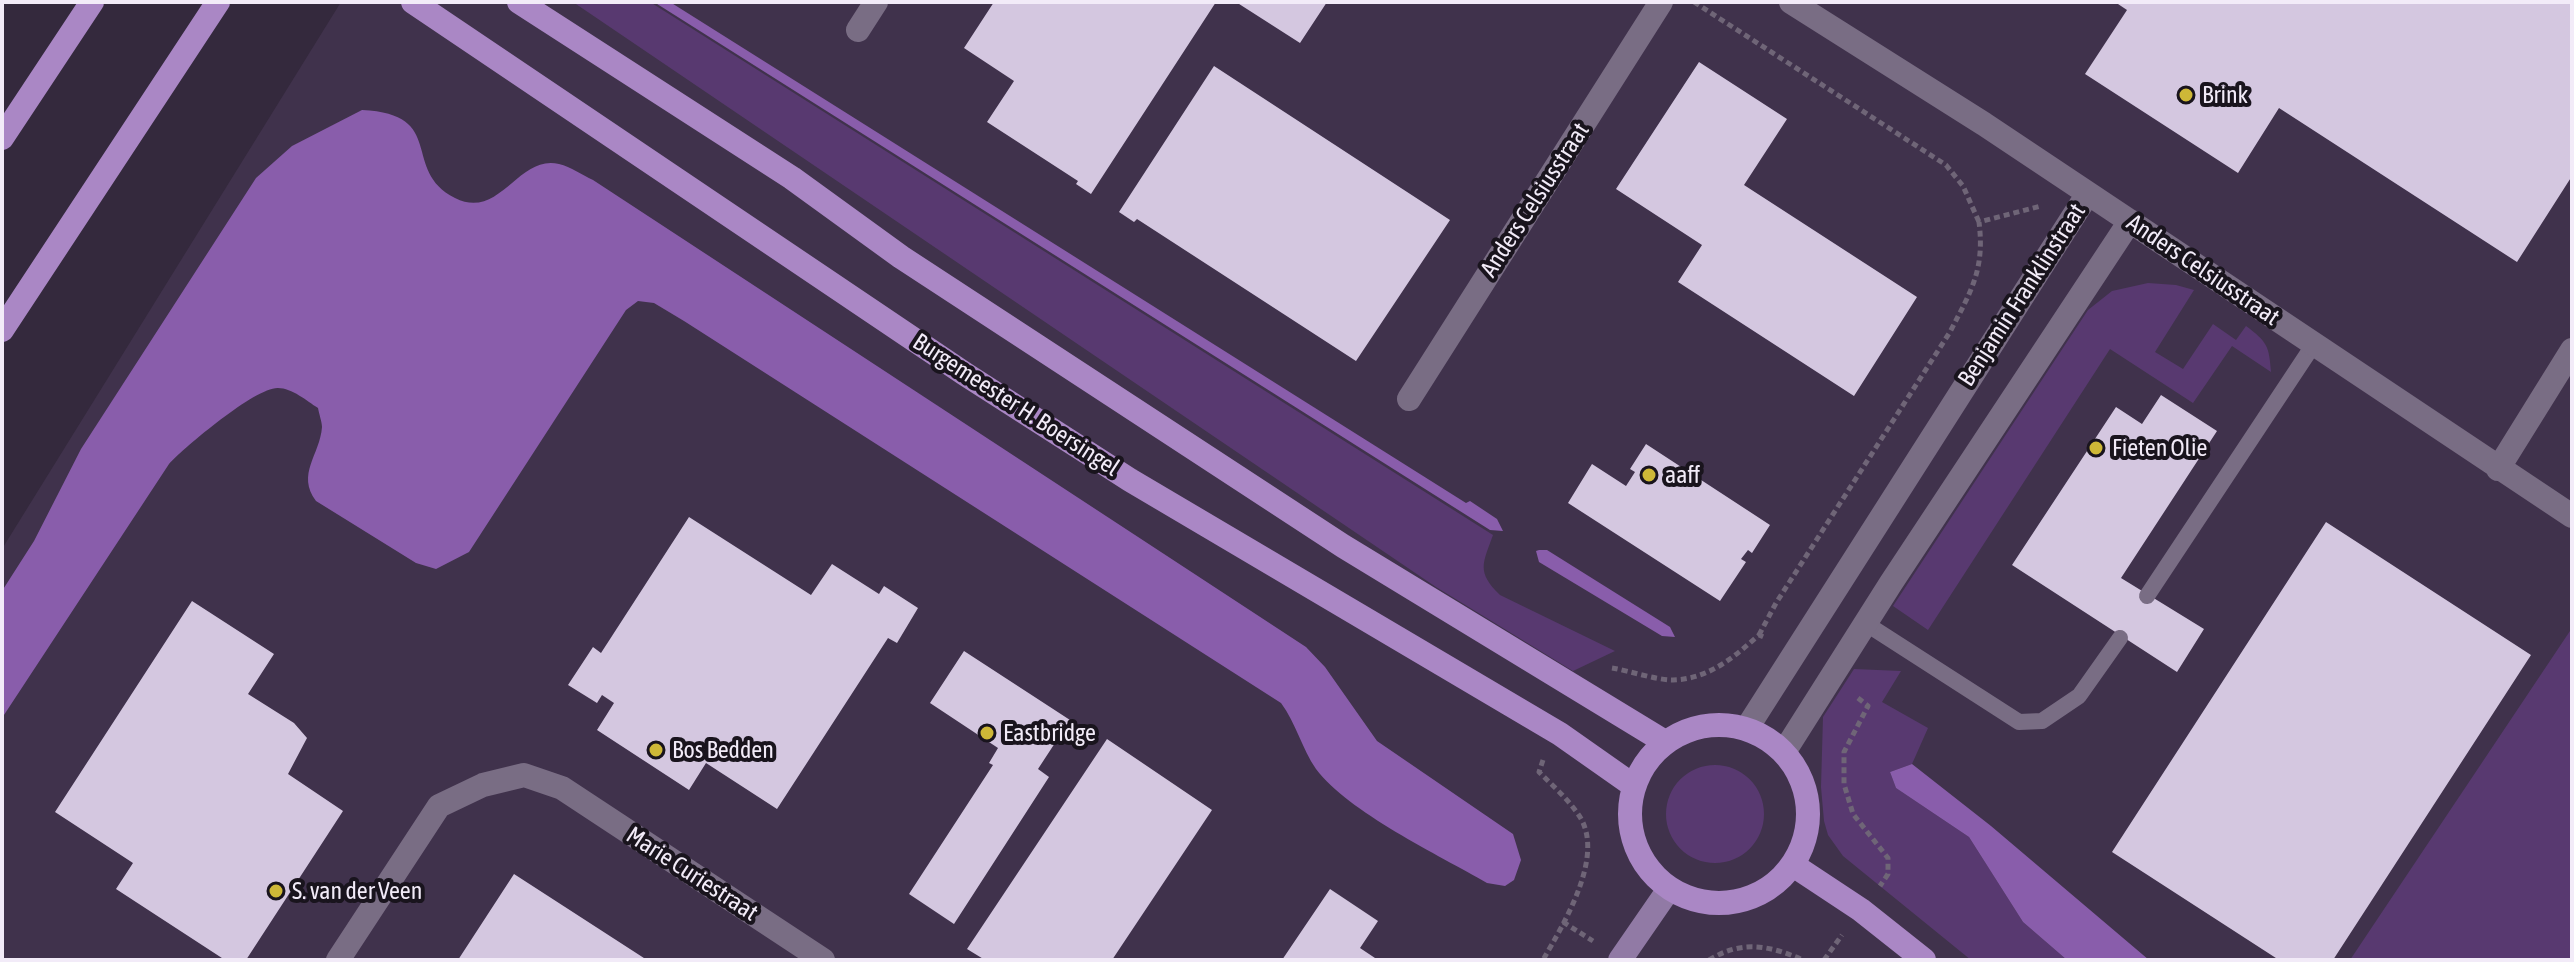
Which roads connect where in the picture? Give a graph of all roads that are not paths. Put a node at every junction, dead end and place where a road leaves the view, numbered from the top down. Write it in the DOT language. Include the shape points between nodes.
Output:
graph roads {
  1 [pos="92,2"];
  2 [pos="218,2"];
  3 [pos="413,2"];
  4 [pos="519,2"];
  5 [pos="876,2"];
  6 [pos="1661,2"];
  7 [pos="1791,2"];
  8 [pos="858,30"];
  9 [pos="2,138"];
  10 [pos="2087,195"];
  11 [pos="2130,221"];
  12 [pos="2,330"];
  13 [pos="2314,344"];
  14 [pos="2572,350"];
  15 [pos="1409,399"];
  16 [pos="2498,469"];
  17 [pos="2572,516"];
  18 [pos="2147,596"];
  19 [pos="1865,623"];
  20 [pos="2120,638"];
  21 [pos="1747,728"];
  22 [pos="1665,742"];
  23 [pos="1784,752"];
  24 [pos="1634,786"];
  25 [pos="1793,865"];
  26 [pos="1669,889"];
  27 [pos="338,960"];
  28 [pos="823,960"];
  29 [pos="1620,960"];
  30 [pos="1924,960"];
  1 -- 9 [label="main road"];
  2 -- 12 [label="main road"];
  3 -- 24 [label="main road, Burgemeester H. Boersingel" via="1130,480 1560,734"];
  4 -- 22 [label="main road" via="1343,546"];
  5 -- 8 [label="street"];
  6 -- 15 [label="street, Anders Celsiusstraat"];
  7 -- 10 [label="street, Anders Celsiusstraat"];
  10 -- 11 [label="street, Anders Celsiusstraat"];
  10 -- 21 [label="street, Benjamin Franklinstraat"];
  11 -- 13 [label="street, Anders Celsiusstraat"];
  11 -- 19 [label="street, Benjamin Franklinstraat"];
  13 -- 16 [label="street, Anders Celsiusstraat"];
  13 -- 18 [label="lane"];
  14 -- 16 [label="street"];
  16 -- 17 [label="street, Anders Celsiusstraat"];
  19 -- 20 [label="lane" via="2019,722 2042,721 2079,696"];
  19 -- 23 [label="street, Benjamin Franklinstraat"];
  21 -- 22 [label="main road" via="1711,724"];
  21 -- 23 [label="main road"];
  22 -- 24 [label="main road" via="1646,762"];
  23 -- 25 [label="main road" via="1800,775 1808,803 1805,840"];
  24 -- 26 [label="main road" via="1629,816 1633,841 1647,869"];
  25 -- 26 [label="main road" via="1757,895 1729,903 1701,902"];
  25 -- 30 [label="main road"];
  26 -- 29 [label="street"];
  27 -- 28 [label="street, Marie Curiestraat" via="439,806 483,785 524,775 562,788"];
}
